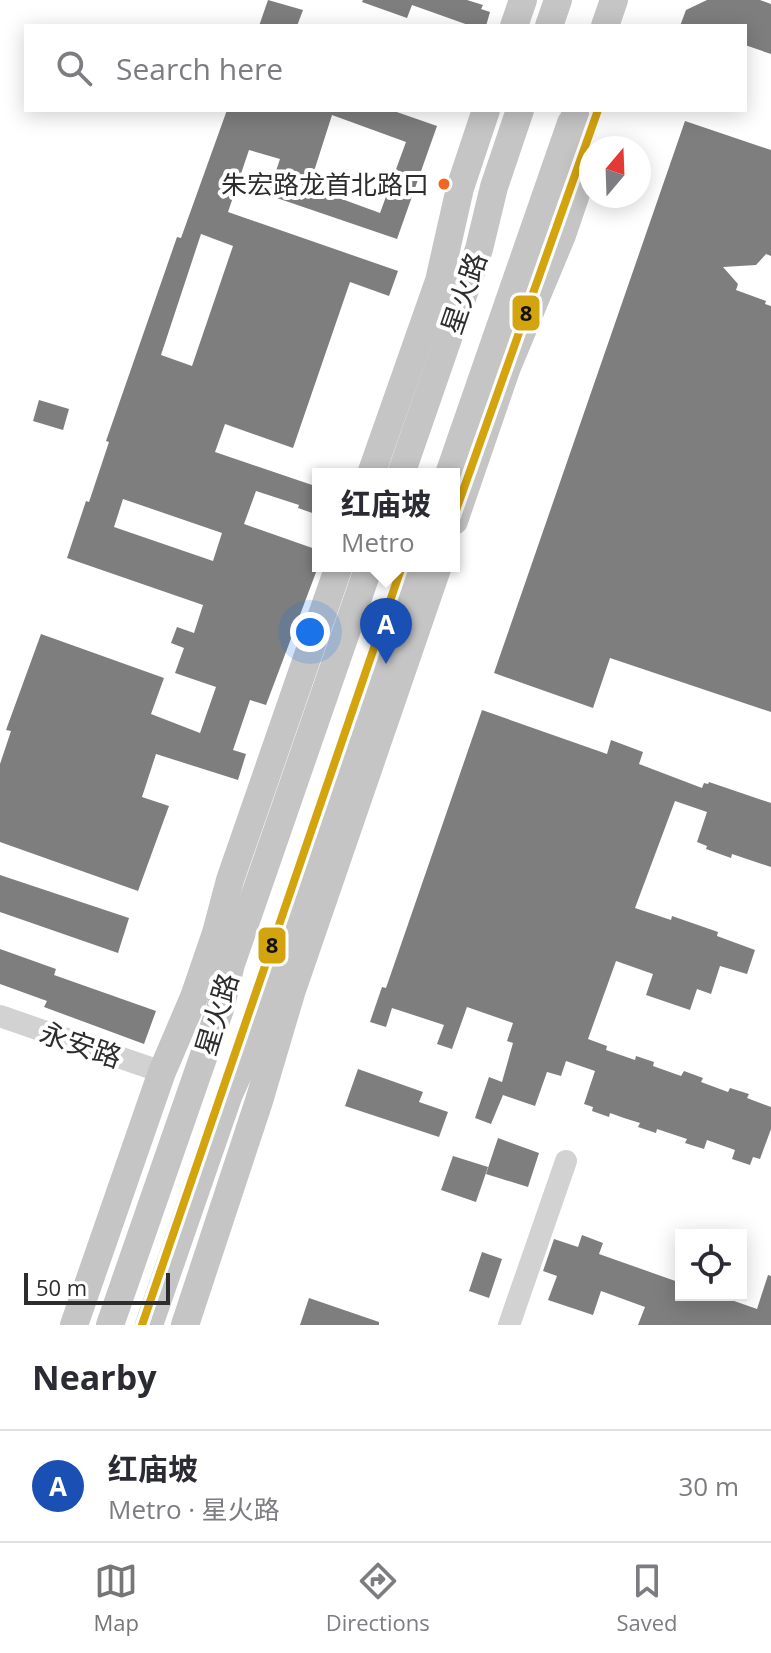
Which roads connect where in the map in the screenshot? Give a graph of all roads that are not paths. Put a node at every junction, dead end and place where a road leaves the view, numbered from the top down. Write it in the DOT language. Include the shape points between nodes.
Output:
graph roads {
  1 [pos="523,0"];
  2 [pos="558,0"];
  3 [pos="614,0"];
  4 [pos="515,24"];
  5 [pos="550,24"];
  6 [pos="606,24"];
  7 [pos="485,112"];
  8 [pos="519,112"];
  9 [pos="575,112"];
  10 [pos="575,112"];
  11 [pos="455,220"];
  12 [pos="451,329"];
  13 [pos="373,468"];
  14 [pos="403,468"];
  15 [pos="451,468"];
  16 [pos="460,504"];
  17 [pos="337,572"];
  18 [pos="366,572"];
  19 [pos="415,572"];
  20 [pos="436,572"];
  21 [pos="294,738"];
  22 [pos="216,933"];
  23 [pos="283,954"];
  24 [pos="220,1009"];
  25 [pos="0,1016"];
  26 [pos="273,1050"];
  27 [pos="162,1072"];
  28 [pos="566,1161"];
  29 [pos="74,1325"];
  30 [pos="110,1325"];
  31 [pos="149,1325"];
  32 [pos="185,1325"];
  33 [pos="509,1325"];
  1 -- 4 [label="main road"];
  2 -- 5 [label="main road"];
  3 -- 6 [label="main road"];
  7 -- 11 [label="main road"];
  8 -- 12 [label="main road, 星火路"];
  9 -- 15 [label="main road, 星火路"];
  10 -- 16 [label="main road" via="579,185"];
  11 -- 12 [label="main road"];
  11 -- 13 [label="main road"];
  12 -- 14 [label="main road, 星火路"];
  17 -- 21 [label="main road"];
  18 -- 21 [label="main road, 星火路"];
  19 -- 23 [label="main road, 星火路"];
  20 -- 26 [label="main road"];
  21 -- 22 [label="main road" via="230,880"];
  21 -- 24 [label="main road, 星火路"];
  22 -- 24 [label="main road"];
  22 -- 27 [label="main road"];
  23 -- 26 [label="main road"];
  23 -- 31 [label="main road, 星火路"];
  24 -- 30 [label="main road, 星火路"];
  25 -- 27 [label="street, 永安路"];
  26 -- 32 [label="main road"];
  27 -- 29 [label="main road"];
  28 -- 33 [label="street"];
}
